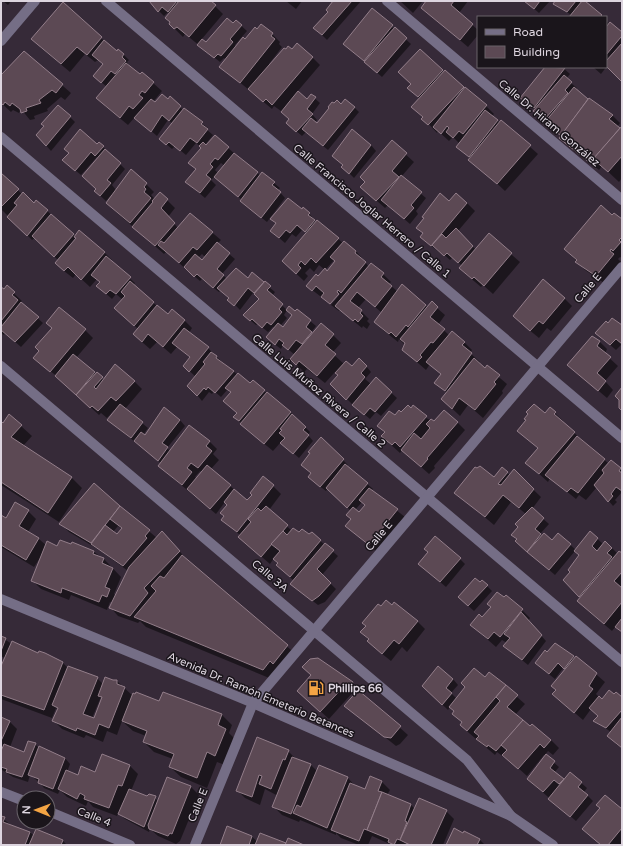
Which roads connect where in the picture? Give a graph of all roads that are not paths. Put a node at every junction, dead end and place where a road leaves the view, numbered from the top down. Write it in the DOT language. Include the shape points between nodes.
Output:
graph roads {
  1 [pos="35,1"];
  2 [pos="106,1"];
  3 [pos="387,1"];
  4 [pos="1,41"];
  5 [pos="1,138"];
  6 [pos="622,200"];
  7 [pos="622,267"];
  8 [pos="1,366"];
  9 [pos="537,367"];
  10 [pos="622,438"];
  11 [pos="427,497"];
  12 [pos="1,599"];
  13 [pos="316,630"];
  14 [pos="622,662"];
  15 [pos="253,703"];
  16 [pos="1,792"];
  17 [pos="16,798"];
  18 [pos="56,814"];
  19 [pos="511,816"];
  20 [pos="130,845"];
  21 [pos="195,845"];
  22 [pos="553,845"];
  1 -- 4 [label="street"];
  2 -- 9 [label="street, Calle Francisco Joglar Herrero / Calle 1"];
  3 -- 6 [label="street, Calle Dr. Hiram González"];
  5 -- 11 [label="street, Calle Luis Muñoz Rivera / Calle 2"];
  7 -- 9 [label="street, Calle E"];
  8 -- 13 [label="street, Calle 3A"];
  9 -- 10 [label="street, Calle Francisco Joglar Herrero / Calle 1"];
  9 -- 11 [label="street, Calle E"];
  11 -- 13 [label="street, Calle E"];
  11 -- 14 [label="street, Calle Luis Muñoz Rivera / Calle 2"];
  12 -- 15 [label="street, Avenida Dr. Ramón Emeterio Betances"];
  13 -- 15 [label="street, Calle E"];
  13 -- 19 [label="street, Calle 3A" via="467,760"];
  15 -- 19 [label="street, Avenida Dr. Ramón Emeterio Betances"];
  15 -- 21 [label="street, Calle E"];
  16 -- 17 [label="street"];
  18 -- 20 [label="street, Calle 4"];
  19 -- 22 [label="street"];
}
